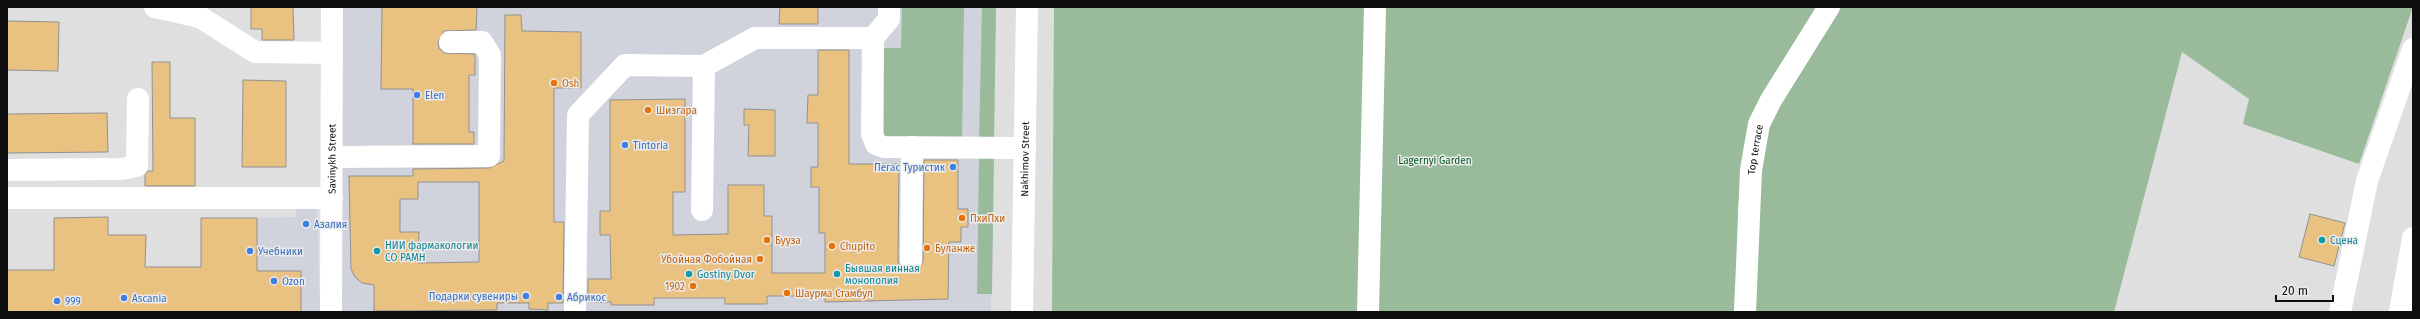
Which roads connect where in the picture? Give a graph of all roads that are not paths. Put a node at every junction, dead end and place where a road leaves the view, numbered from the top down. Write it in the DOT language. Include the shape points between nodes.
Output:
graph roads {
  1 [pos="155,7"];
  2 [pos="332,7"];
  3 [pos="889,7"];
  4 [pos="1027,7"];
  5 [pos="1375,7"];
  6 [pos="1829,7"];
  7 [pos="873,38"];
  8 [pos="450,42"];
  9 [pos="2413,49"];
  10 [pos="332,53"];
  11 [pos="704,66"];
  12 [pos="138,99"];
  13 [pos="912,147"];
  14 [pos="1025,148"];
  15 [pos="332,157"];
  16 [pos="7,170"];
  17 [pos="7,198"];
  18 [pos="332,198"];
  19 [pos="702,210"];
  20 [pos="2413,238"];
  21 [pos="911,261"];
  22 [pos="331,312"];
  23 [pos="576,312"];
  24 [pos="1022,312"];
  25 [pos="1368,312"];
  26 [pos="1745,312"];
  27 [pos="2340,312"];
  28 [pos="2400,312"];
  1 -- 10 [label="street" via="200,18 255,52"];
  2 -- 10 [label="street, Savinykh Street"];
  3 -- 7 [label="street" via="889,19"];
  4 -- 14 [label="street, Nakhimov Street"];
  5 -- 25 [label="street"];
  6 -- 26 [label="street, Top terrace" via="1771,100 1759,124 1751,170"];
  7 -- 11 [label="street" via="755,38"];
  7 -- 13 [label="street" via="872,138 880,146"];
  8 -- 15 [label="street" via="482,42 490,55 489,156"];
  9 -- 27 [label="street" via="2367,181"];
  10 -- 15 [label="street, Savinykh Street"];
  11 -- 19 [label="street"];
  11 -- 23 [label="street" via="625,65 578,115"];
  12 -- 16 [label="street" via="137,166 121,169"];
  13 -- 14 [label="street"];
  13 -- 21 [label="street"];
  14 -- 24 [label="street, Nakhimov Street"];
  15 -- 18 [label="street, Savinykh Street"];
  17 -- 18 [label="street"];
  18 -- 22 [label="street, Savinykh Street"];
  20 -- 28 [label="street"];
}
